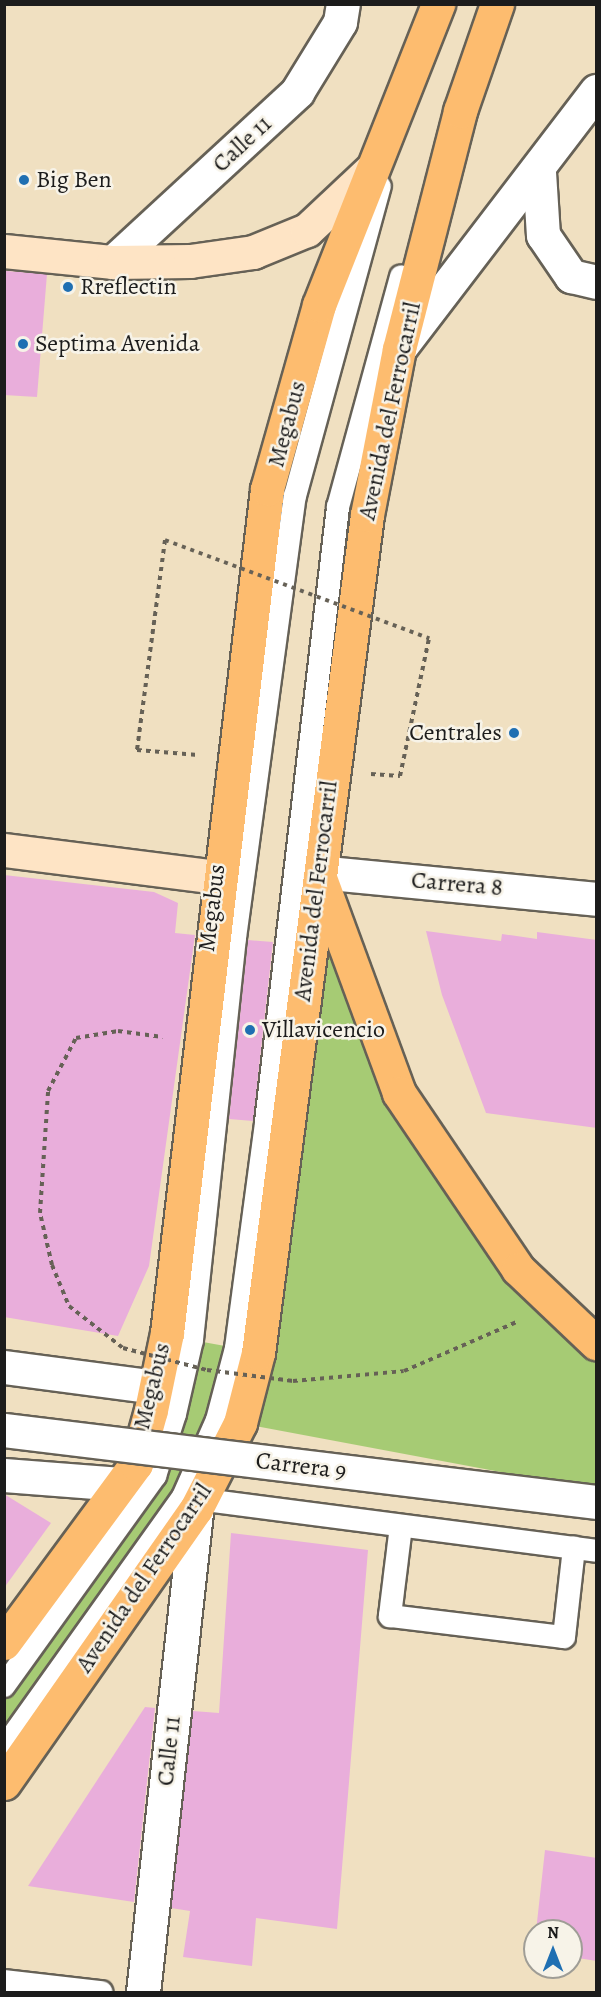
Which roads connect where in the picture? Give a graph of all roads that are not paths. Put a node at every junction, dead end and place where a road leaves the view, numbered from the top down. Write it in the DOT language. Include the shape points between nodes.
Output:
graph roads {
  1 [pos="343,4"];
  2 [pos="438,4"];
  3 [pos="497,4"];
  4 [pos="597,91"];
  5 [pos="406,95"];
  6 [pos="459,114"];
  7 [pos="371,170"];
  8 [pos="539,172"];
  9 [pos="4,251"];
  10 [pos="113,262"];
  11 [pos="597,282"];
  12 [pos="399,350"];
  13 [pos="4,850"];
  14 [pos="318,872"];
  15 [pos="219,877"];
  16 [pos="597,898"];
  17 [pos="597,1343"];
  18 [pos="4,1367"];
  19 [pos="156,1387"];
  20 [pos="4,1430"];
  21 [pos="4,1475"];
  22 [pos="121,1484"];
  23 [pos="193,1502"];
  24 [pos="597,1502"];
  25 [pos="401,1526"];
  26 [pos="585,1550"];
  27 [pos="4,1643"];
  28 [pos="4,1686"];
  29 [pos="4,1748"];
  30 [pos="4,1783"];
  31 [pos="4,1981"];
  32 [pos="101,1992"];
  33 [pos="143,1992"];
  1 -- 10 [label="street, Calle 11" via="340,22 297,93"];
  2 -- 5 [label="main road"];
  3 -- 6 [label="main road, Avenida del Ferrocarril"];
  4 -- 8 [label="street"];
  5 -- 7 [label="main road"];
  5 -- 28 [label="lane, Megabus" via="296,496 235,938 192,1340 175,1414 155,1476"];
  6 -- 12 [label="main road, Avenida del Ferrocarril"];
  6 -- 23 [label="lane" via="415,225 338,507 236,1348"];
  7 -- 10 [label="main road" via="307,230 253,252 190,261"];
  7 -- 15 [label="main road" via="319,305 267,489"];
  8 -- 11 [label="street" via="543,235 571,276"];
  8 -- 12 [label="street"];
  9 -- 10 [label="main road"];
  12 -- 14 [label="main road, Avenida del Ferrocarril" via="367,515"];
  13 -- 15 [label="main road"];
  14 -- 16 [label="street, Carrera 8"];
  14 -- 17 [label="main road" via="399,1093 518,1269"];
  14 -- 23 [label="main road, Avenida del Ferrocarril" via="258,1353 240,1423"];
  15 -- 19 [label="main road"];
  18 -- 19 [label="street"];
  19 -- 22 [label="main road" via="136,1464"];
  20 -- 24 [label="street, Carrera 9, bridge"];
  21 -- 22 [label="street"];
  22 -- 27 [label="main road"];
  23 -- 25 [label="lane"];
  23 -- 29 [label="lane"];
  23 -- 30 [label="main road, Avenida del Ferrocarril"];
  23 -- 33 [label="street, Calle 11"];
  25 -- 26 [label="lane"];
  25 -- 26 [label="lane" via="390,1616 564,1637"];
  31 -- 32 [label="lane"];
}
